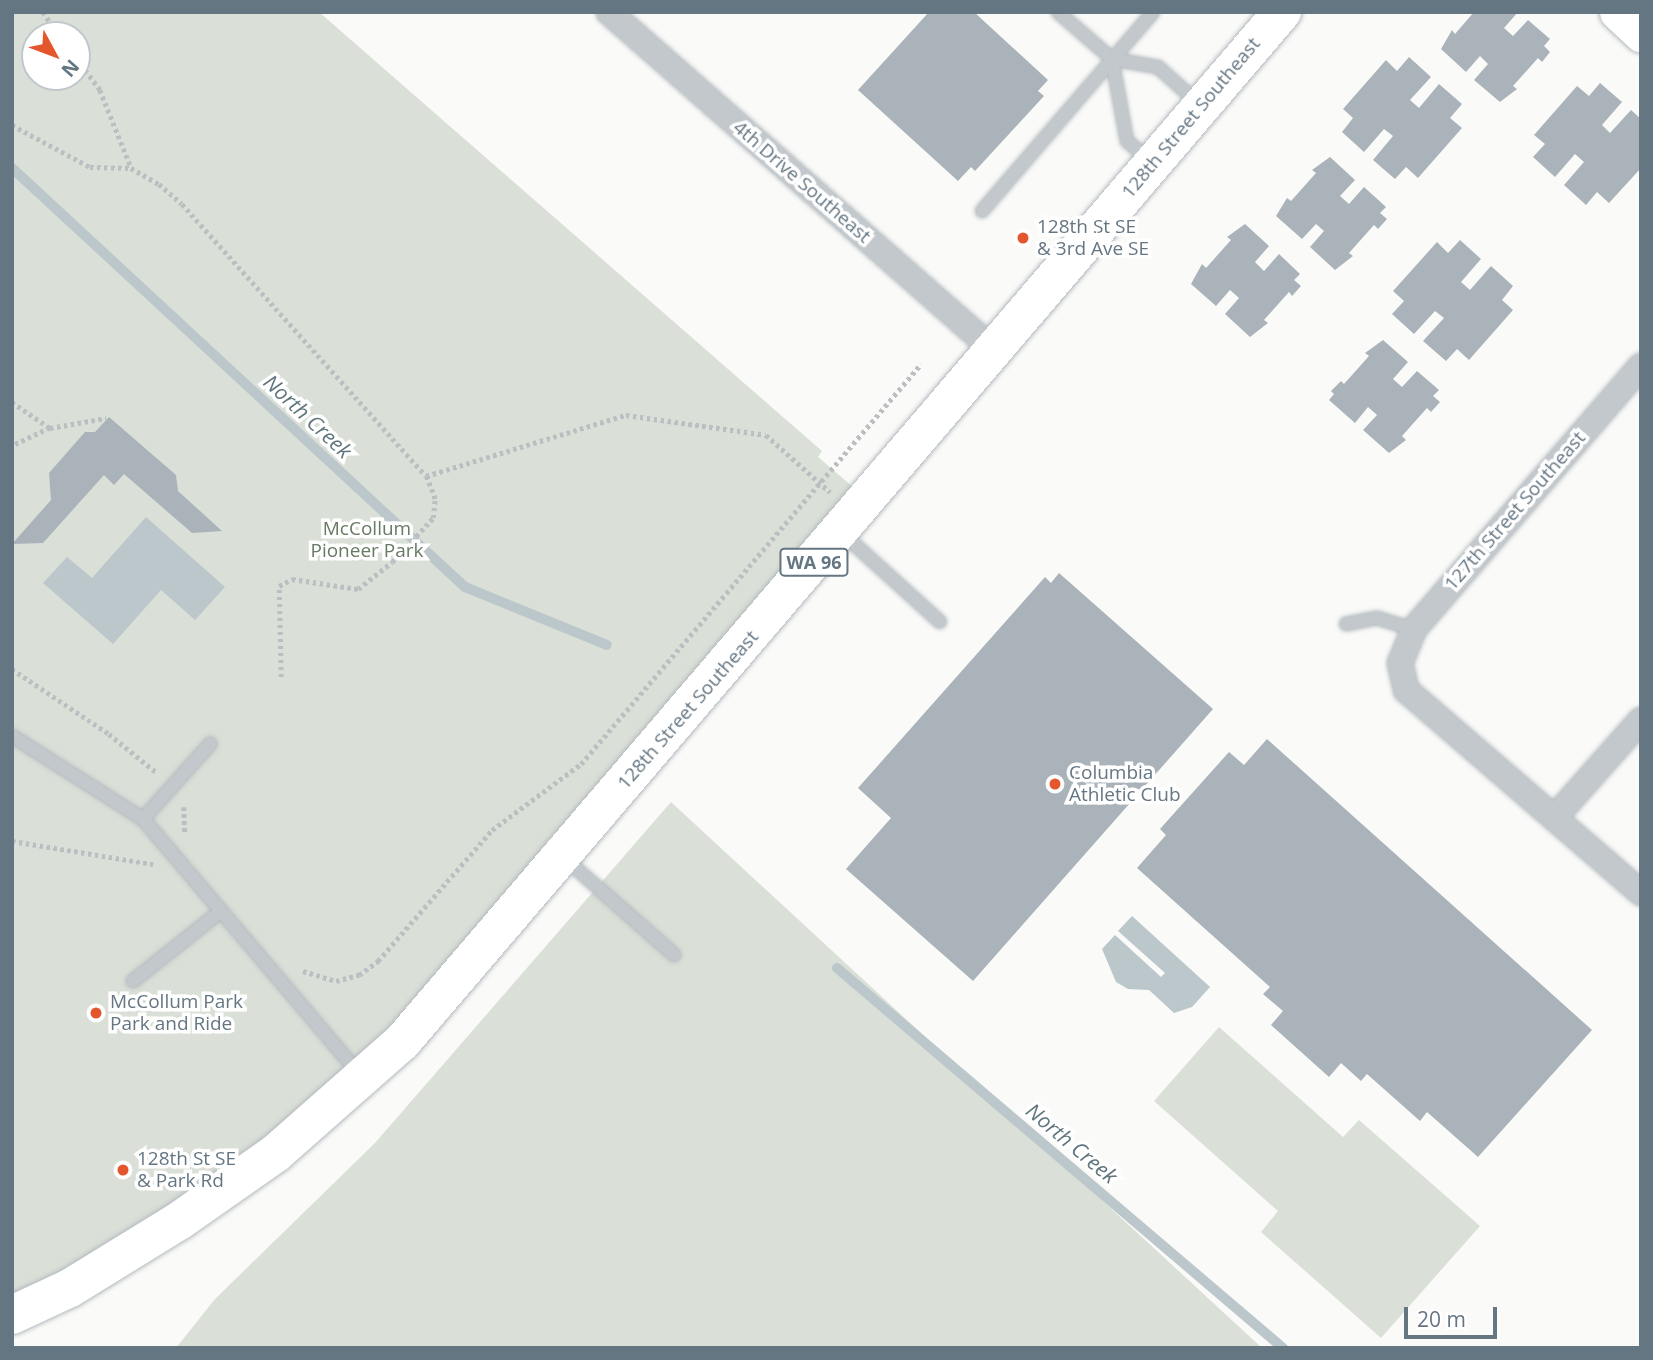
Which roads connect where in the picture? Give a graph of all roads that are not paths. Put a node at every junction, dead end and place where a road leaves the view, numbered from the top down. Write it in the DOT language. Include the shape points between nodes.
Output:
graph roads {
  1 [pos="609,12"];
  2 [pos="1058,12"];
  3 [pos="1153,12"];
  4 [pos="1282,12"];
  5 [pos="1617,12"];
  6 [pos="1641,34"];
  7 [pos="1112,60"];
  8 [pos="1201,106"];
  9 [pos="1152,162"];
  10 [pos="982,211"];
  11 [pos="996,352"];
  12 [pos="1641,366"];
  13 [pos="848,523"];
  14 [pos="940,622"];
  15 [pos="1346,624"];
  16 [pos="1414,629"];
  17 [pos="1641,720"];
  18 [pos="12,736"];
  19 [pos="210,744"];
  20 [pos="1556,816"];
  21 [pos="143,819"];
  22 [pos="563,857"];
  23 [pos="1641,893"];
  24 [pos="221,911"];
  25 [pos="674,955"];
  26 [pos="133,981"];
  27 [pos="364,1079"];
  28 [pos="12,1315"];
  1 -- 11 [label="street, 4th Drive Southeast"];
  2 -- 7 [label="lane"];
  3 -- 7 [label="lane"];
  4 -- 8 [label="main road, 128th Street Southeast / WA 96"];
  5 -- 6 [label="street"];
  7 -- 8 [label="lane" via="1158,67"];
  7 -- 9 [label="lane" via="1127,141"];
  7 -- 10 [label="lane"];
  8 -- 9 [label="main road, 128th Street Southeast / WA 96"];
  9 -- 11 [label="main road, 128th Street Southeast / WA 96"];
  11 -- 13 [label="main road, 128th Street Southeast / WA 96"];
  12 -- 16 [label="street, 127th Street Southeast"];
  13 -- 14 [label="lane"];
  13 -- 22 [label="main road, 128th Street Southeast / WA 96"];
  15 -- 16 [label="lane" via="1377,618"];
  16 -- 20 [label="street, 127th Street Southeast" via="1400,663 1406,690"];
  17 -- 20 [label="street"];
  18 -- 21 [label="lane"];
  19 -- 21 [label="lane"];
  20 -- 23 [label="street"];
  21 -- 24 [label="lane"];
  22 -- 25 [label="lane"];
  22 -- 27 [label="main road, 128th Street Southeast / WA 96" via="402,1042"];
  24 -- 26 [label="lane"];
  24 -- 27 [label="lane"];
  27 -- 28 [label="main road, 128th Street Southeast / WA 96" via="276,1153 179,1221 70,1287"];
}
